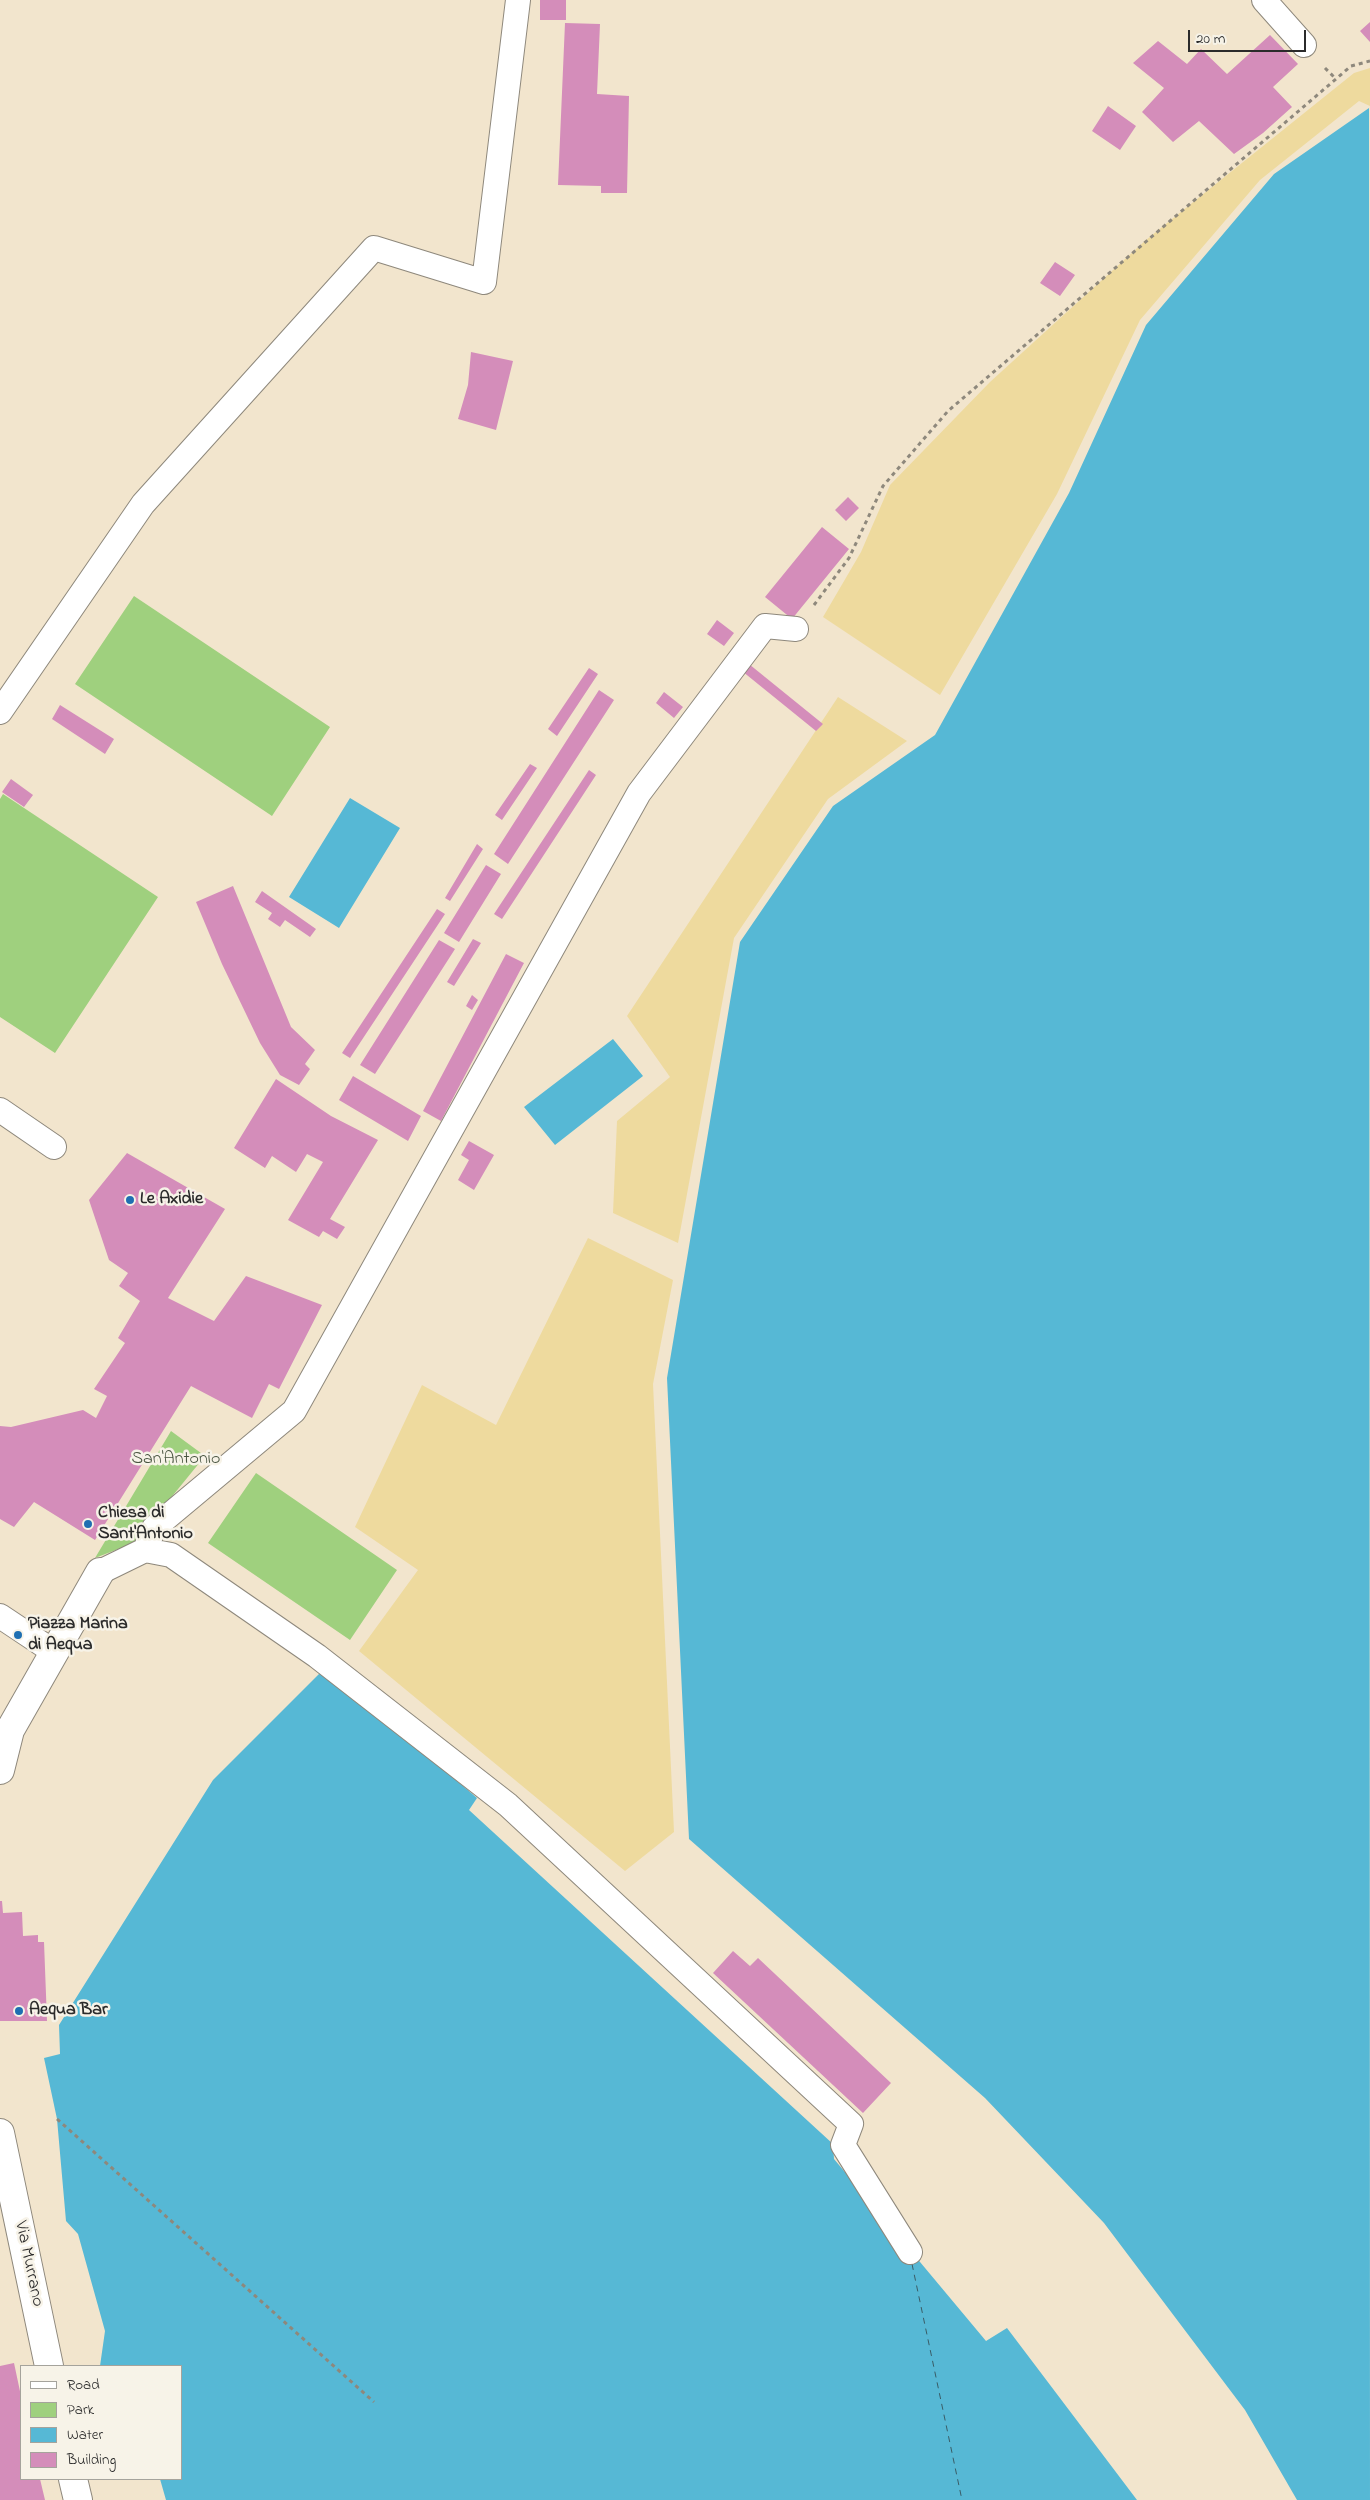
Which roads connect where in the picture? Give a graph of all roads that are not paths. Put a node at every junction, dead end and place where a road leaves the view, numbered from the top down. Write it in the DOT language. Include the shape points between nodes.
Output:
graph roads {
  1 [pos="518,0"];
  2 [pos="1264,0"];
  3 [pos="1304,45"];
  4 [pos="796,629"];
  5 [pos="0,712"];
  6 [pos="0,1110"];
  7 [pos="54,1147"];
  8 [pos="145,1550"];
  9 [pos="100,1572"];
  10 [pos="0,1616"];
  11 [pos="54,1652"];
  12 [pos="0,1770"];
  13 [pos="0,2133"];
  14 [pos="910,2252"];
  15 [pos="49,2365"];
  16 [pos="73,2480"];
  17 [pos="78,2500"];
  1 -- 5 [label="lane" via="484,282 374,248 143,504"];
  2 -- 3 [label="lane"];
  4 -- 8 [label="lane" via="765,626 639,793 294,1411 154,1528"];
  6 -- 7 [label="lane"];
  8 -- 9 [label="lane"];
  8 -- 14 [label="lane" via="171,1555 317,1656 508,1805 852,2124 843,2145"];
  9 -- 11 [label="street"];
  10 -- 11 [label="lane"];
  11 -- 12 [label="street" via="10,1730"];
  13 -- 15 [label="street, Via Murrano"];
  16 -- 17 [label="street"];
}
